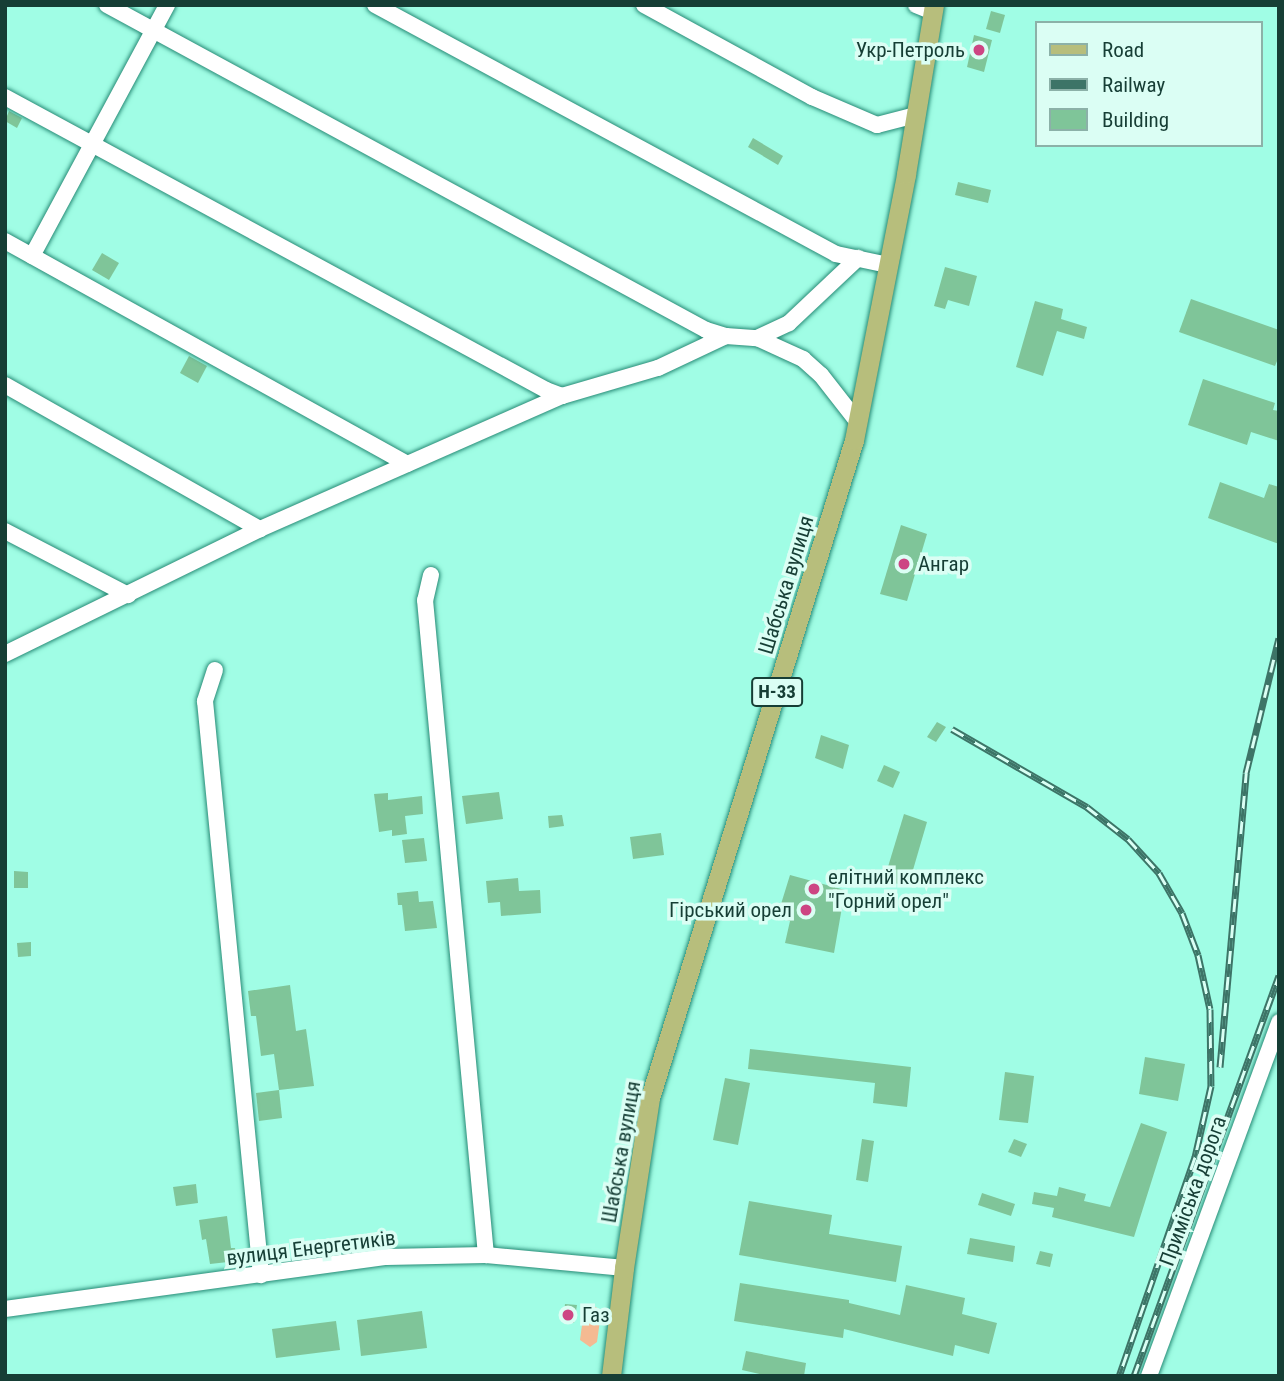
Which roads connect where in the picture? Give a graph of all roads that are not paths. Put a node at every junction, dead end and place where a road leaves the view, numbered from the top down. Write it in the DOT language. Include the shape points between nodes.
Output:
graph roads {
  1 [pos="107,5"];
  2 [pos="167,5"];
  3 [pos="375,5"];
  4 [pos="644,5"];
  5 [pos="928,8"];
  6 [pos="153,30"];
  7 [pos="5,97"];
  8 [pos="916,115"];
  9 [pos="93,144"];
  10 [pos="5,242"];
  11 [pos="32,256"];
  12 [pos="858,258"];
  13 [pos="888,265"];
  14 [pos="726,335"];
  15 [pos="757,338"];
  16 [pos="5,385"];
  17 [pos="562,396"];
  18 [pos="857,421"];
  19 [pos="407,464"];
  20 [pos="260,529"];
  21 [pos="5,531"];
  22 [pos="431,575"];
  23 [pos="128,595"];
  24 [pos="5,654"];
  25 [pos="215,670"];
  26 [pos="1279,1023"];
  27 [pos="486,1255"];
  28 [pos="624,1268"];
  29 [pos="261,1275"];
  30 [pos="5,1309"];
  31 [pos="611,1376"];
  32 [pos="1149,1376"];
  1 -- 6 [label="street"];
  2 -- 6 [label="street"];
  3 -- 12 [label="street" via="835,254"];
  4 -- 8 [label="street" via="812,97 877,125"];
  5 -- 8 [label="main road, Шабська вулиця / Н-33"];
  6 -- 9 [label="street"];
  6 -- 14 [label="street" via="706,330"];
  7 -- 9 [label="street"];
  8 -- 13 [label="main road, Шабська вулиця / Н-33"];
  9 -- 11 [label="street"];
  9 -- 17 [label="street"];
  10 -- 11 [label="street"];
  11 -- 19 [label="street"];
  12 -- 13 [label="street"];
  12 -- 15 [label="street" via="789,323"];
  13 -- 18 [label="main road, Шабська вулиця / Н-33"];
  14 -- 15 [label="street"];
  14 -- 17 [label="street" via="658,368"];
  15 -- 18 [label="street" via="803,359 821,374"];
  16 -- 20 [label="street"];
  17 -- 19 [label="street"];
  18 -- 28 [label="main road, Шабська вулиця / Н-33" via="650,1098"];
  19 -- 20 [label="street"];
  20 -- 23 [label="street"];
  21 -- 23 [label="street"];
  22 -- 27 [label="street" via="425,600"];
  23 -- 24 [label="street"];
  25 -- 29 [label="street" via="205,701"];
  26 -- 32 [label="street, Приміська дорога"];
  27 -- 28 [label="street, вулиця Енергетиків"];
  27 -- 29 [label="street, вулиця Енергетиків" via="386,1257"];
  28 -- 31 [label="main road, Шабська вулиця / Н-33"];
  29 -- 30 [label="street, вулиця Енергетиків"];
}
